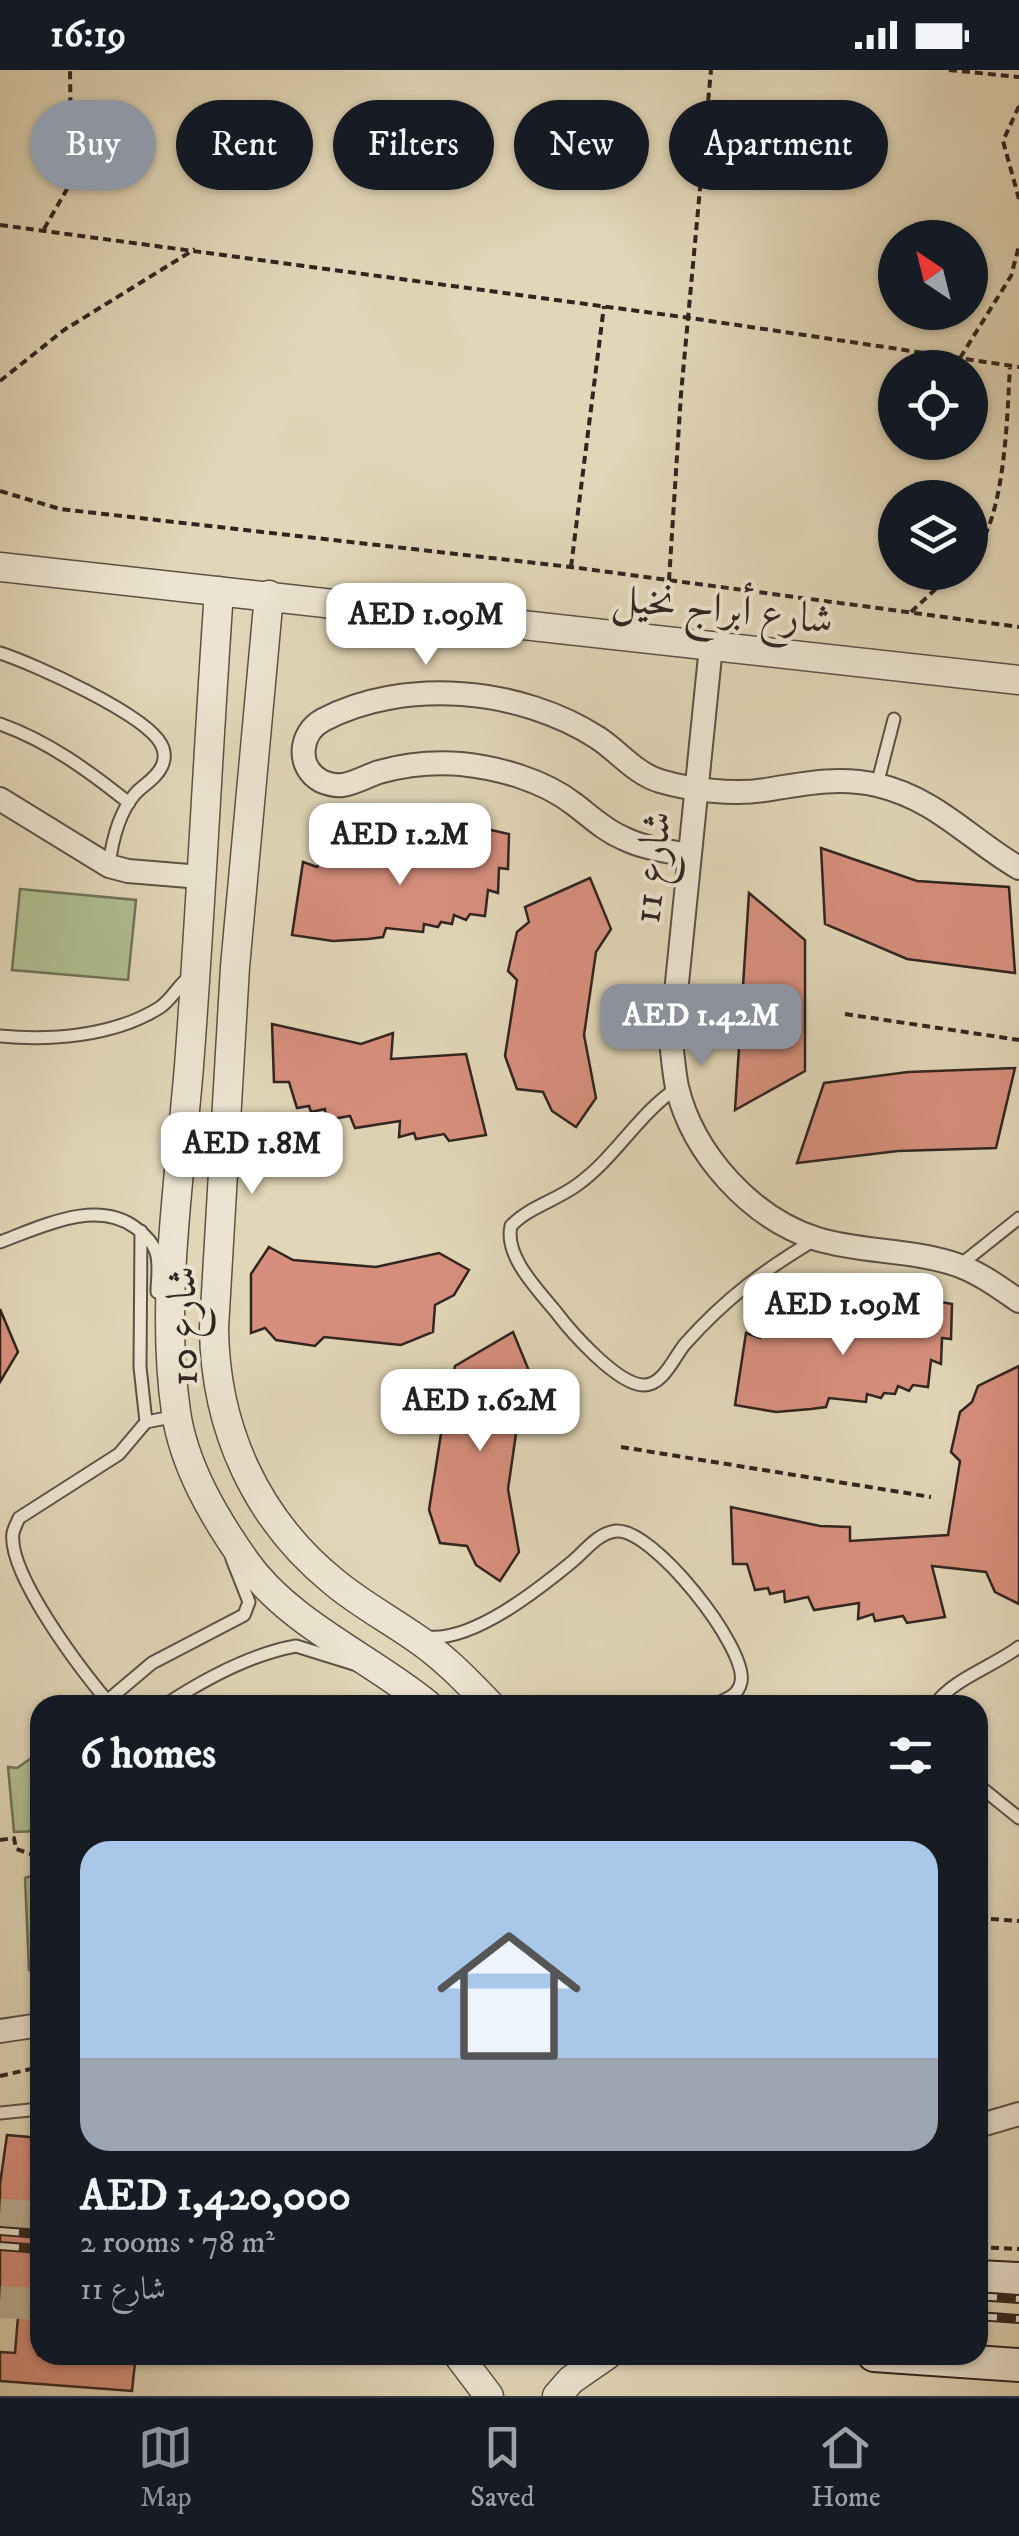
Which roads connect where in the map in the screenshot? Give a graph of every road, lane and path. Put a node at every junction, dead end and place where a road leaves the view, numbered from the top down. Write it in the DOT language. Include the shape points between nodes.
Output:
graph roads {
  1 [pos="70,70"];
  2 [pos="711,70"];
  3 [pos="949,70"];
  4 [pos="1019,77"];
  5 [pos="1019,106"];
  6 [pos="1019,199"];
  7 [pos="0,225"];
  8 [pos="43,230"];
  9 [pos="1019,246"];
  10 [pos="196,250"];
  11 [pos="604,306"];
  12 [pos="690,318"];
  13 [pos="906,350"];
  14 [pos="965,350"];
  15 [pos="988,362"];
  16 [pos="1010,366"];
  17 [pos="1019,367"];
  18 [pos="0,382"];
  19 [pos="0,491"];
  20 [pos="988,524"];
  21 [pos="0,567"];
  22 [pos="571,567"];
  23 [pos="670,580"];
  24 [pos="935,590"];
  25 [pos="219,591"];
  26 [pos="269,595"];
  27 [pos="911,612"];
  28 [pos="1019,627"];
  29 [pos="711,646"];
  30 [pos="0,653"];
  31 [pos="1019,680"];
  32 [pos="894,720"];
  33 [pos="0,724"];
  34 [pos="877,785"];
  35 [pos="696,787"];
  36 [pos="0,799"];
  37 [pos="128,803"];
  38 [pos="203,844"];
  39 [pos="688,855"];
  40 [pos="109,866"];
  41 [pos="1019,868"];
  42 [pos="201,877"];
  43 [pos="243,884"];
  44 [pos="196,974"];
  45 [pos="844,1014"];
  46 [pos="0,1036"];
  47 [pos="1019,1040"];
  48 [pos="677,1088"];
  49 [pos="1019,1218"];
  50 [pos="141,1231"];
  51 [pos="816,1239"];
  52 [pos="0,1242"];
  53 [pos="959,1266"];
  54 [pos="1019,1301"];
  55 [pos="168,1339"];
  56 [pos="177,1416"];
  57 [pos="146,1422"];
  58 [pos="621,1446"];
  59 [pos="931,1497"];
  60 [pos="228,1535"];
  61 [pos="412,1635"];
  62 [pos="1019,1647"];
  63 [pos="368,1664"];
  64 [pos="103,1695"];
  65 [pos="118,1695"];
  66 [pos="183,1695"];
  67 [pos="413,1695"];
  68 [pos="481,1695"];
  69 [pos="734,1695"];
  70 [pos="941,1695"];
  71 [pos="988,1793"];
  72 [pos="1019,1818"];
  73 [pos="0,1840"];
  74 [pos="30,1853"];
  75 [pos="988,1919"];
  76 [pos="1019,1921"];
  77 [pos="30,2026"];
  78 [pos="0,2031"];
  79 [pos="30,2068"];
  80 [pos="0,2076"];
  81 [pos="30,2110"];
  82 [pos="0,2113"];
  83 [pos="1019,2114"];
  84 [pos="988,2123"];
  85 [pos="988,2247"];
  86 [pos="1019,2249"];
  87 [pos="988,2277"];
  88 [pos="1019,2279"];
  89 [pos="988,2363"];
  90 [pos="466,2365"];
  91 [pos="593,2365"];
  92 [pos="1019,2365"];
  93 [pos="489,2396"];
  94 [pos="558,2396"];
  1 -- 8 [label="path" via="67,189"];
  2 -- 12 [label="path"];
  3 -- 4 [label="path"];
  5 -- 6 [label="path" via="1002,141"];
  7 -- 8 [label="path"];
  8 -- 10 [label="path"];
  9 -- 14 [label="path" via="1011,276"];
  10 -- 11 [label="path"];
  10 -- 18 [label="path" via="64,330"];
  11 -- 12 [label="path"];
  11 -- 22 [label="path"];
  12 -- 13 [label="path"];
  12 -- 23 [label="path"];
  15 -- 16 [label="path"];
  16 -- 17 [label="path"];
  16 -- 20 [label="path" via="999,496"];
  19 -- 22 [label="path" via="60,509"];
  21 -- 25 [label="street, شارع أبراج نخيل"];
  22 -- 23 [label="path"];
  23 -- 27 [label="path"];
  24 -- 27 [label="path"];
  25 -- 26 [label="street, شارع أبراج نخيل"];
  25 -- 38 [label="street, شارع 10"];
  26 -- 29 [label="street, شارع أبراج نخيل"];
  26 -- 43 [label="street, شارع 10"];
  27 -- 28 [label="path"];
  29 -- 31 [label="street, شارع أبراج نخيل"];
  29 -- 35 [label="street, شارع 11"];
  30 -- 37 [label="lane" via="70,682 160,741 162,765"];
  32 -- 34 [label="lane"];
  33 -- 37 [label="lane" via="50,746"];
  34 -- 35 [label="street" via="818,781 746,792"];
  34 -- 41 [label="street" via="951,817"];
  35 -- 39 [label="street, شارع 11"];
  35 -- 39 [label="street" via="658,781 596,737 546,712 491,697 434,694 378,701 312,728 303,754 307,768 329,784 420,764 499,770 572,802 626,840"];
  36 -- 40 [label="street"];
  37 -- 40 [label="lane"];
  38 -- 42 [label="street, شارع 10"];
  38 -- 43 [label="street" via="216,830 230,833"];
  39 -- 48 [label="street, شارع 11" via="671,1042"];
  40 -- 42 [label="street"];
  42 -- 44 [label="street, شارع 10"];
  43 -- 61 [label="street, شارع 10" via="214,1328 220,1400 248,1478 299,1551"];
  44 -- 46 [label="lane" via="157,1010 108,1028"];
  44 -- 55 [label="street, شارع 10"];
  45 -- 47 [label="path"];
  48 -- 51 [label="street, شارع 11" via="699,1140 732,1184 768,1214"];
  48 -- 51 [label="lane" via="596,1170 511,1226 518,1260 588,1348 633,1382 652,1383 734,1294"];
  49 -- 53 [label="lane"];
  50 -- 52 [label="lane" via="109,1215 90,1214"];
  50 -- 55 [label="lane" via="156,1252 157,1317"];
  50 -- 57 [label="lane"];
  51 -- 53 [label="street, شارع 11"];
  53 -- 54 [label="street, شارع 11"];
  55 -- 56 [label="street, شارع 10"];
  56 -- 57 [label="lane"];
  56 -- 60 [label="street, شارع 10" via="190,1462"];
  57 -- 64 [label="lane" via="118,1454 19,1518 13,1534 54,1630"];
  58 -- 59 [label="path"];
  60 -- 63 [label="street, شارع 10" via="248,1566 298,1615"];
  60 -- 65 [label="lane" via="250,1602 244,1615 152,1663"];
  61 -- 68 [label="street, شارع 10"];
  61 -- 69 [label="lane" via="448,1636 480,1624 534,1591 602,1535 623,1530 683,1578 720,1630 741,1671"];
  62 -- 70 [label="lane"];
  63 -- 66 [label="lane" via="296,1646"];
  63 -- 67 [label="street, شارع 10"];
  71 -- 72 [label="lane"];
  73 -- 74 [label="path" via="14,1838 16,1848"];
  75 -- 76 [label="path"];
  77 -- 78 [label="street"];
  79 -- 80 [label="path"];
  81 -- 82 [label="lane"];
  83 -- 84 [label="street"];
  85 -- 86 [label="path"];
  87 -- 88 [label="main road"];
  89 -- 92 [label="main road"];
  90 -- 93 [label="street"];
  91 -- 94 [label="street"];
}
